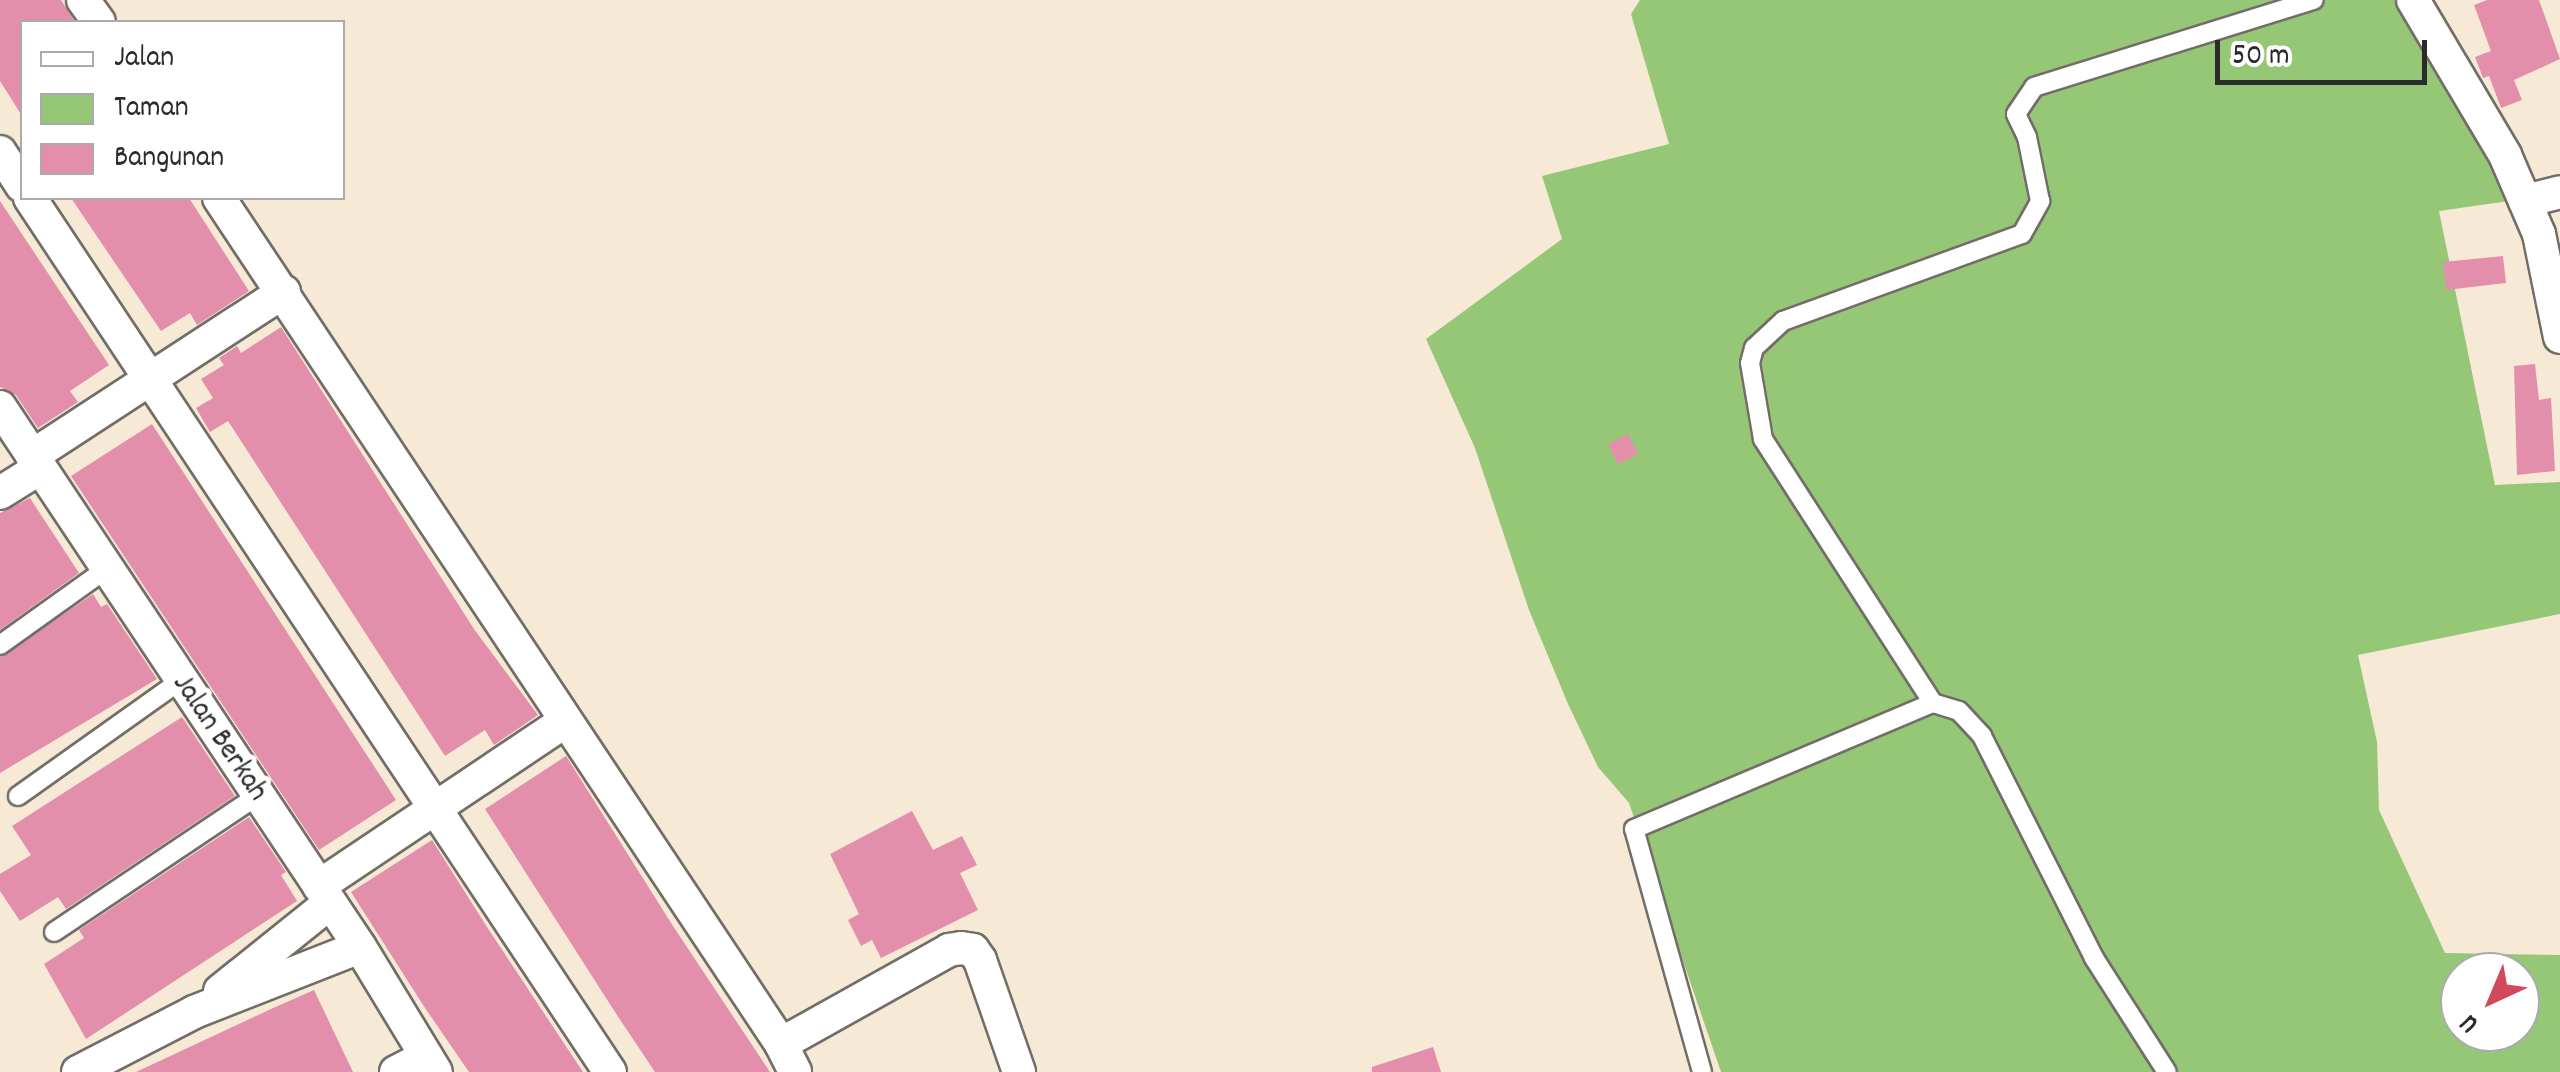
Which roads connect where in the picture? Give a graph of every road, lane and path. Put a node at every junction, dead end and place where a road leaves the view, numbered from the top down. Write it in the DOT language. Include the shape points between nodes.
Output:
graph roads {
  1 [pos="2314,0"];
  2 [pos="2413,0"];
  3 [pos="0,152"];
  4 [pos="20,183"];
  5 [pos="2560,192"];
  6 [pos="31,200"];
  7 [pos="220,200"];
  8 [pos="2525,201"];
  9 [pos="284,292"];
  10 [pos="2560,337"];
  11 [pos="150,378"];
  12 [pos="0,407"];
  13 [pos="36,462"];
  14 [pos="0,493"];
  15 [pos="106,569"];
  16 [pos="0,646"];
  17 [pos="180,681"];
  18 [pos="1933,704"];
  19 [pos="564,722"];
  20 [pos="18,796"];
  21 [pos="256,797"];
  22 [pos="434,807"];
  23 [pos="325,894"];
  24 [pos="54,932"];
  25 [pos="360,948"];
  26 [pos="194,1012"];
  27 [pos="788,1058"];
  28 [pos="431,1065"];
  29 [pos="78,1072"];
  30 [pos="396,1072"];
  31 [pos="610,1072"];
  32 [pos="1019,1072"];
  33 [pos="1702,1072"];
  34 [pos="2166,1072"];
  1 -- 18 [label="lane" via="2034,87 2016,114 2040,201 2022,234 1783,321 1754,348 1750,362 1763,440"];
  2 -- 8 [label="street"];
  3 -- 4 [label="street"];
  5 -- 8 [label="street"];
  6 -- 11 [label="street"];
  7 -- 9 [label="street"];
  8 -- 10 [label="street" via="2539,234"];
  9 -- 11 [label="street"];
  9 -- 19 [label="street"];
  11 -- 13 [label="street"];
  11 -- 22 [label="street"];
  12 -- 13 [label="street, Jalan Berkah"];
  13 -- 14 [label="street"];
  13 -- 15 [label="street, Jalan Berkah"];
  15 -- 16 [label="lane"];
  15 -- 17 [label="street, Jalan Berkah"];
  17 -- 20 [label="lane"];
  17 -- 21 [label="street, Jalan Berkah"];
  18 -- 33 [label="lane" via="1634,829"];
  18 -- 34 [label="lane" via="1959,711 1982,736 2094,958"];
  19 -- 22 [label="street"];
  19 -- 27 [label="street"];
  21 -- 23 [label="street, Jalan Berkah"];
  21 -- 24 [label="lane"];
  22 -- 23 [label="street"];
  22 -- 31 [label="street"];
  23 -- 25 [label="street, Jalan Berkah"];
  23 -- 26 [label="street"];
  25 -- 26 [label="street"];
  25 -- 28 [label="street, Jalan Berkah"];
  26 -- 29 [label="street"];
  27 -- 32 [label="street" via="961,948 980,960"];
  28 -- 30 [label="street"];
}
